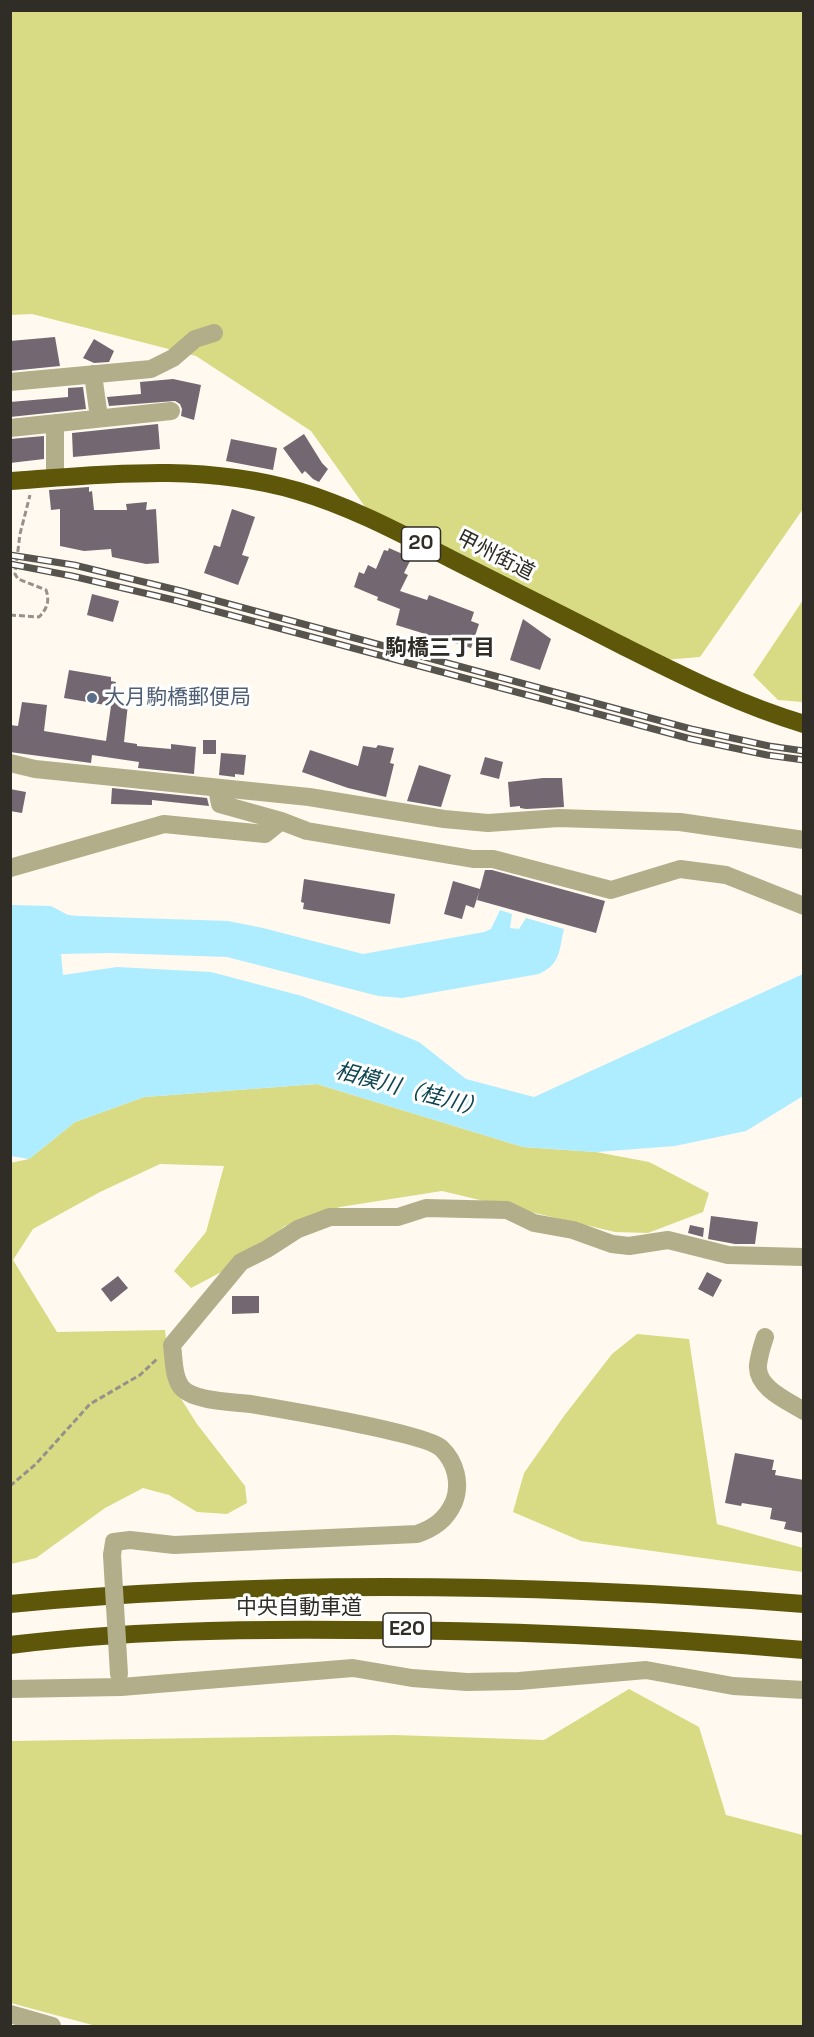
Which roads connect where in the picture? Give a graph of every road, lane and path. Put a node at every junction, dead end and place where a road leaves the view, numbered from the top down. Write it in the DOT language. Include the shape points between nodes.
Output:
graph roads {
  1 [pos="214,333"];
  2 [pos="93,374"];
  3 [pos="10,382"];
  4 [pos="171,411"];
  5 [pos="99,418"];
  6 [pos="55,423"];
  7 [pos="10,428"];
  8 [pos="55,477"];
  9 [pos="34,479"];
  10 [pos="10,481"];
  11 [pos="10,615"];
  12 [pos="804,724"];
  13 [pos="10,763"];
  14 [pos="217,788"];
  15 [pos="281,822"];
  16 [pos="804,840"];
  17 [pos="10,868"];
  18 [pos="804,906"];
  19 [pos="804,1257"];
  20 [pos="765,1337"];
  21 [pos="172,1346"];
  22 [pos="804,1412"];
  23 [pos="10,1486"];
  24 [pos="804,1603"];
  25 [pos="10,1604"];
  26 [pos="10,1644"];
  27 [pos="804,1650"];
  28 [pos="120,1680"];
  29 [pos="10,1689"];
  30 [pos="804,1690"];
  31 [pos="10,2014"];
  32 [pos="52,2026"];
  1 -- 2 [label="street" via="195,339 151,369"];
  2 -- 3 [label="street"];
  2 -- 5 [label="street"];
  4 -- 5 [label="street"];
  5 -- 6 [label="street"];
  6 -- 7 [label="street"];
  6 -- 8 [label="street"];
  8 -- 9 [label="highway, 甲州街道 / 20"];
  8 -- 12 [label="highway, 甲州街道 / 20" via="188,472 298,491 371,518 703,686"];
  9 -- 10 [label="highway, 甲州街道 / 20"];
  9 -- 11 [label="path" via="15,574 18,579 46,590 48,598 39,617"];
  13 -- 14 [label="street"];
  14 -- 15 [label="street" via="220,804"];
  14 -- 16 [label="street" via="488,823 559,818 680,822"];
  15 -- 17 [label="street" via="265,834 165,824"];
  15 -- 18 [label="street" via="307,831 493,859 611,890 680,869 726,875"];
  19 -- 21 [label="street" via="728,1255 668,1240 629,1246 612,1244 573,1230 534,1223 507,1209 426,1208 398,1217 330,1217 298,1229 241,1262"];
  20 -- 22 [label="street" via="758,1367 760,1377 766,1386"];
  21 -- 23 [label="path" via="140,1375 90,1404 36,1464"];
  21 -- 28 [label="street, bridge" via="176,1377 183,1390 206,1399 406,1434 440,1447 455,1466 458,1493 449,1514 433,1528 417,1534 174,1545 114,1542"];
  24 -- 25 [label="highway, 中央自動車道 / E20" via="442,1588 278,1589"];
  26 -- 27 [label="highway, 中央自動車道 / E20" via="268,1629 416,1630 611,1637"];
  28 -- 29 [label="street"];
  28 -- 30 [label="street" via="353,1668 467,1682 646,1670 733,1686"];
  31 -- 32 [label="street"];
}
